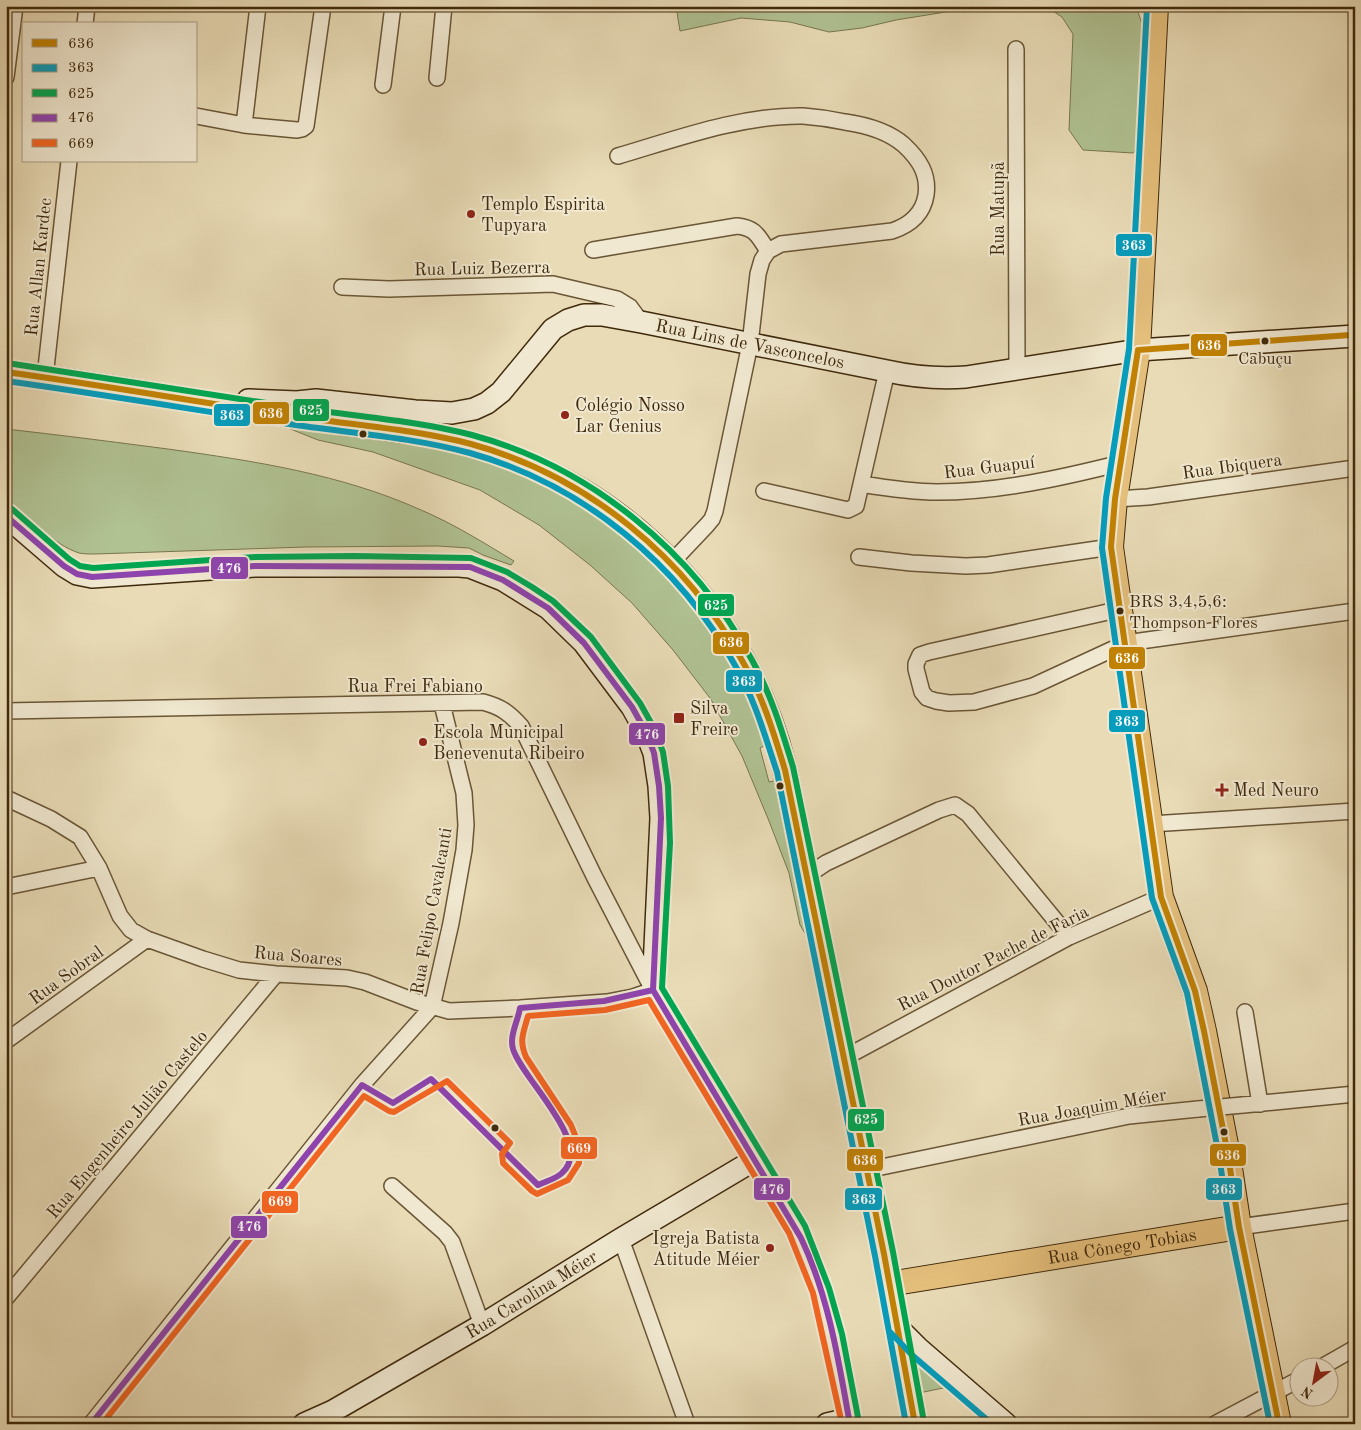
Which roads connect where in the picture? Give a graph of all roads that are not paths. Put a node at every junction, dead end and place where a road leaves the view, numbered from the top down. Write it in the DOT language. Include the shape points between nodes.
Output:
graph roads {
  1 [pos="15,6"];
  2 [pos="87,6"];
  3 [pos="258,6"];
  4 [pos="323,6"];
  5 [pos="394,6"];
  6 [pos="444,6"];
  7 [pos="1156,6"];
  8 [pos="85,22"];
  9 [pos="1016,49"];
  10 [pos="6,77"];
  11 [pos="436,78"];
  12 [pos="383,85"];
  13 [pos="198,116"];
  14 [pos="244,125"];
  15 [pos="618,156"];
  16 [pos="69,162"];
  17 [pos="593,250"];
  18 [pos="768,251"];
  19 [pos="342,287"];
  20 [pos="641,322"];
  21 [pos="1353,335"];
  22 [pos="750,344"];
  23 [pos="1138,350"];
  24 [pos="1017,369"];
  25 [pos="887,371"];
  26 [pos="6,372"];
  27 [pos="46,377"];
  28 [pos="181,397"];
  29 [pos="1121,462"];
  30 [pos="1355,468"];
  31 [pos="861,484"];
  32 [pos="764,492"];
  33 [pos="1115,499"];
  34 [pos="6,516"];
  35 [pos="1111,547"];
  36 [pos="859,557"];
  37 [pos="676,558"];
  38 [pos="1120,609"];
  39 [pos="1355,610"];
  40 [pos="1126,643"];
  41 [pos="442,704"];
  42 [pos="6,711"];
  43 [pos="6,798"];
  44 [pos="1355,810"];
  45 [pos="1151,824"];
  46 [pos="99,868"];
  47 [pos="808,883"];
  48 [pos="6,887"];
  49 [pos="1161,897"];
  50 [pos="1069,937"];
  51 [pos="147,939"];
  52 [pos="276,974"];
  53 [pos="653,990"];
  54 [pos="432,1007"];
  55 [pos="1245,1012"];
  56 [pos="6,1041"];
  57 [pos="844,1058"];
  58 [pos="1355,1094"];
  59 [pos="1260,1104"];
  60 [pos="756,1158"];
  61 [pos="867,1170"];
  62 [pos="392,1186"];
  63 [pos="1355,1211"];
  64 [pos="1239,1227"];
  65 [pos="620,1239"];
  66 [pos="889,1284"];
  67 [pos="6,1298"];
  68 [pos="482,1325"];
  69 [pos="897,1327"];
  70 [pos="1355,1348"];
  71 [pos="1338,1358"];
  72 [pos="1288,1385"];
  73 [pos="1274,1393"];
  74 [pos="850,1421"];
  75 [pos="91,1424"];
  76 [pos="304,1424"];
  77 [pos="687,1424"];
  78 [pos="827,1424"];
  79 [pos="915,1424"];
  80 [pos="1006,1424"];
  81 [pos="1214,1424"];
  82 [pos="1279,1424"];
  1 -- 10 [label="street"];
  2 -- 8 [label="street"];
  3 -- 14 [label="street"];
  4 -- 14 [label="street" via="306,126 297,130"];
  5 -- 12 [label="street"];
  6 -- 11 [label="street"];
  7 -- 23 [label="main road"];
  9 -- 24 [label="street, Rua Matupã"];
  13 -- 14 [label="street"];
  15 -- 18 [label="street" via="760,119 803,116 863,125 894,137 913,154 924,170 923,209 903,227 857,236 781,244"];
  16 -- 27 [label="street, Rua Allan Kardec"];
  17 -- 18 [label="street" via="737,226 752,229"];
  18 -- 22 [label="street" via="758,274"];
  19 -- 20 [label="street, Rua Luiz Bezerra" via="389,290 553,284 617,299 630,307"];
  20 -- 22 [label="street, Rua Lins de Vasconcelos"];
  20 -- 28 [label="street, Rua Lins de Vasconcelos" via="602,315 584,315 568,320 553,328 501,392 474,409 452,413 316,400"];
  21 -- 23 [label="street, Rua Lins de Vasconcelos"];
  22 -- 25 [label="street, Rua Lins de Vasconcelos"];
  22 -- 37 [label="street" via="715,511 712,519"];
  23 -- 24 [label="street, Rua Lins de Vasconcelos"];
  23 -- 29 [label="main road"];
  24 -- 25 [label="street, Rua Lins de Vasconcelos" via="941,379"];
  25 -- 31 [label="street"];
  26 -- 27 [label="main road"];
  27 -- 28 [label="main road"];
  28 -- 37 [label="main road" via="410,431 494,451 531,465 588,495"];
  29 -- 31 [label="street, Rua Guapuí" via="1007,486 962,491 935,492"];
  29 -- 33 [label="main road"];
  30 -- 33 [label="street, Rua Ibiquera"];
  31 -- 32 [label="street" via="856,506 848,510"];
  33 -- 35 [label="main road"];
  34 -- 53 [label="street" via="64,566 77,574 92,577 254,566 458,566 477,569 503,580 548,608 584,643 632,707 654,754 661,843"];
  35 -- 36 [label="street" via="966,566"];
  35 -- 38 [label="main road"];
  37 -- 47 [label="main road" via="751,675 768,715 785,770"];
  38 -- 40 [label="main road"];
  38 -- 40 [label="street" via="929,652 920,655 916,669 922,692 927,698 950,703 974,702 1033,686"];
  39 -- 40 [label="street"];
  40 -- 45 [label="main road"];
  41 -- 42 [label="street, Rua Frei Fabiano"];
  41 -- 53 [label="street, Rua Frei Fabiano" via="483,702 498,706 521,726"];
  41 -- 54 [label="street, Rua Felipo Cavalcanti" via="464,794 466,825 464,850"];
  43 -- 46 [label="street, Rua Soares" via="80,837"];
  44 -- 45 [label="street"];
  45 -- 49 [label="main road"];
  46 -- 48 [label="street"];
  46 -- 51 [label="street, Rua Soares" via="120,916 131,930"];
  47 -- 50 [label="street" via="814,872 826,863 955,805 968,814"];
  47 -- 57 [label="main road"];
  49 -- 50 [label="street, Rua Doutor Pache de Faria"];
  49 -- 64 [label="main road" via="1195,991 1228,1154"];
  50 -- 57 [label="street, Rua Doutor Pache de Faria"];
  51 -- 52 [label="street, Rua Soares" via="239,970"];
  51 -- 56 [label="street, Rua Sobral"];
  52 -- 54 [label="street, Rua Soares" via="347,978"];
  52 -- 67 [label="street, Rua Engenheiro Julião Castelo"];
  53 -- 54 [label="street, Rua Soares" via="607,1002 520,1008 449,1010"];
  53 -- 60 [label="street"];
  54 -- 75 [label="street" via="362,1085"];
  55 -- 59 [label="street"];
  57 -- 61 [label="main road"];
  58 -- 59 [label="street, Rua Joaquim Méier"];
  59 -- 61 [label="street, Rua Joaquim Méier, bridge" via="1129,1116"];
  60 -- 65 [label="street, Rua Carolina Méier"];
  60 -- 74 [label="street" via="798,1230 812,1264 833,1336"];
  61 -- 66 [label="main road"];
  62 -- 68 [label="street" via="452,1242"];
  63 -- 64 [label="street, Rua Cônego Tobias"];
  64 -- 66 [label="main road, Rua Cônego Tobias"];
  64 -- 73 [label="main road"];
  65 -- 68 [label="street, Rua Carolina Méier"];
  65 -- 77 [label="street"];
  66 -- 69 [label="main road"];
  68 -- 76 [label="street, Rua Carolina Méier"];
  69 -- 79 [label="main road"];
  69 -- 80 [label="street"];
  70 -- 71 [label="street"];
  72 -- 73 [label="street"];
  73 -- 81 [label="street"];
  73 -- 82 [label="main road"];
  74 -- 78 [label="street"];
}
